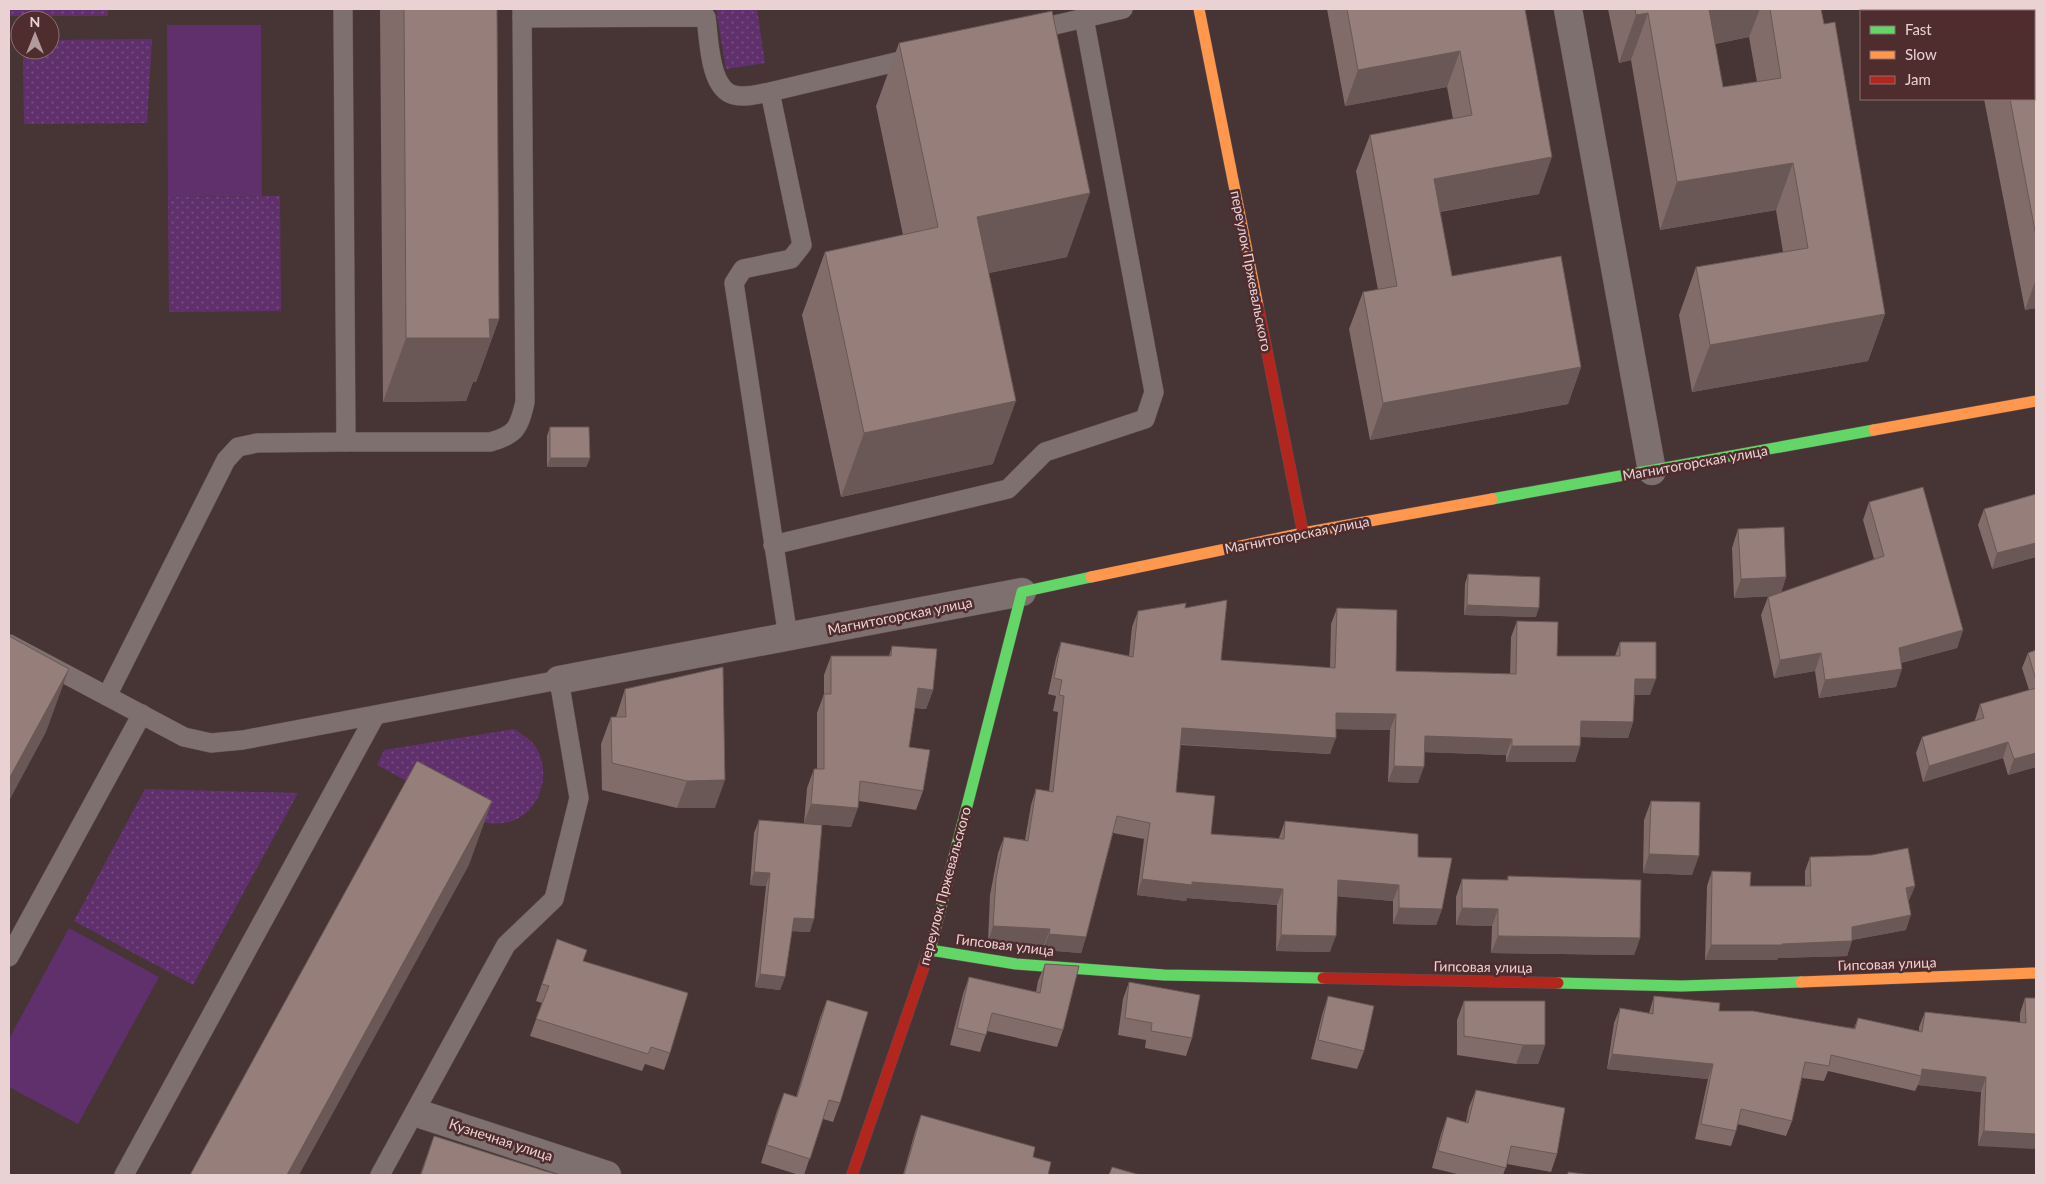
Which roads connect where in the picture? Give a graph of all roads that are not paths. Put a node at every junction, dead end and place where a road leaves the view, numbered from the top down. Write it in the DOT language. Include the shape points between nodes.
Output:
graph roads {
  1 [pos="343,9"];
  2 [pos="1123,9"];
  3 [pos="1199,9"];
  4 [pos="1568,9"];
  5 [pos="522,13"];
  6 [pos="1084,18"];
  7 [pos="1008,36"];
  8 [pos="932,54"];
  9 [pos="770,92"];
  10 [pos="2035,406"];
  11 [pos="346,442"];
  12 [pos="1652,471"];
  13 [pos="1303,533"];
  14 [pos="773,545"];
  15 [pos="1022,592"];
  16 [pos="788,637"];
  17 [pos="9,644"];
  18 [pos="559,680"];
  19 [pos="107,696"];
  20 [pos="142,714"];
  21 [pos="375,716"];
  22 [pos="930,950"];
  23 [pos="9,957"];
  24 [pos="2036,973"];
  25 [pos="419,1113"];
  26 [pos="124,1175"];
  27 [pos="380,1175"];
  28 [pos="607,1175"];
  29 [pos="852,1175"];
  1 -- 11 [label="lane"];
  2 -- 6 [label="lane"];
  3 -- 13 [label="main road, переулок Пржевальского"];
  4 -- 12 [label="street"];
  5 -- 9 [label="lane" via="706,17 715,76 722,88 733,95"];
  5 -- 11 [label="lane" via="525,402 520,423 506,437 490,442"];
  6 -- 7 [label="lane"];
  6 -- 14 [label="lane" via="1154,392 1145,420 1045,452 1008,489"];
  8 -- 9 [label="lane"];
  9 -- 14 [label="lane" via="802,245 791,259 743,269 734,283"];
  10 -- 12 [label="main road, Магнитогорская улица"];
  11 -- 19 [label="lane" via="257,443 238,447 226,460"];
  12 -- 13 [label="main road, Магнитогорская улица"];
  13 -- 15 [label="main road, Магнитогорская улица"];
  14 -- 16 [label="lane"];
  15 -- 16 [label="street, Магнитогорская улица"];
  15 -- 22 [label="main road, переулок Пржевальского"];
  16 -- 18 [label="street, Магнитогорская улица"];
  17 -- 19 [label="lane"];
  18 -- 21 [label="lane"];
  18 -- 25 [label="lane" via="578,798 556,894 546,909 506,945"];
  19 -- 20 [label="lane"];
  20 -- 21 [label="lane" via="184,736 211,743"];
  20 -- 23 [label="lane"];
  21 -- 26 [label="lane"];
  22 -- 24 [label="main road, Гипсовая улица" via="1016,964 1174,976 1682,986"];
  22 -- 29 [label="main road, переулок Пржевальского"];
  25 -- 27 [label="lane"];
  25 -- 28 [label="street, Кузнечная улица"];
}
